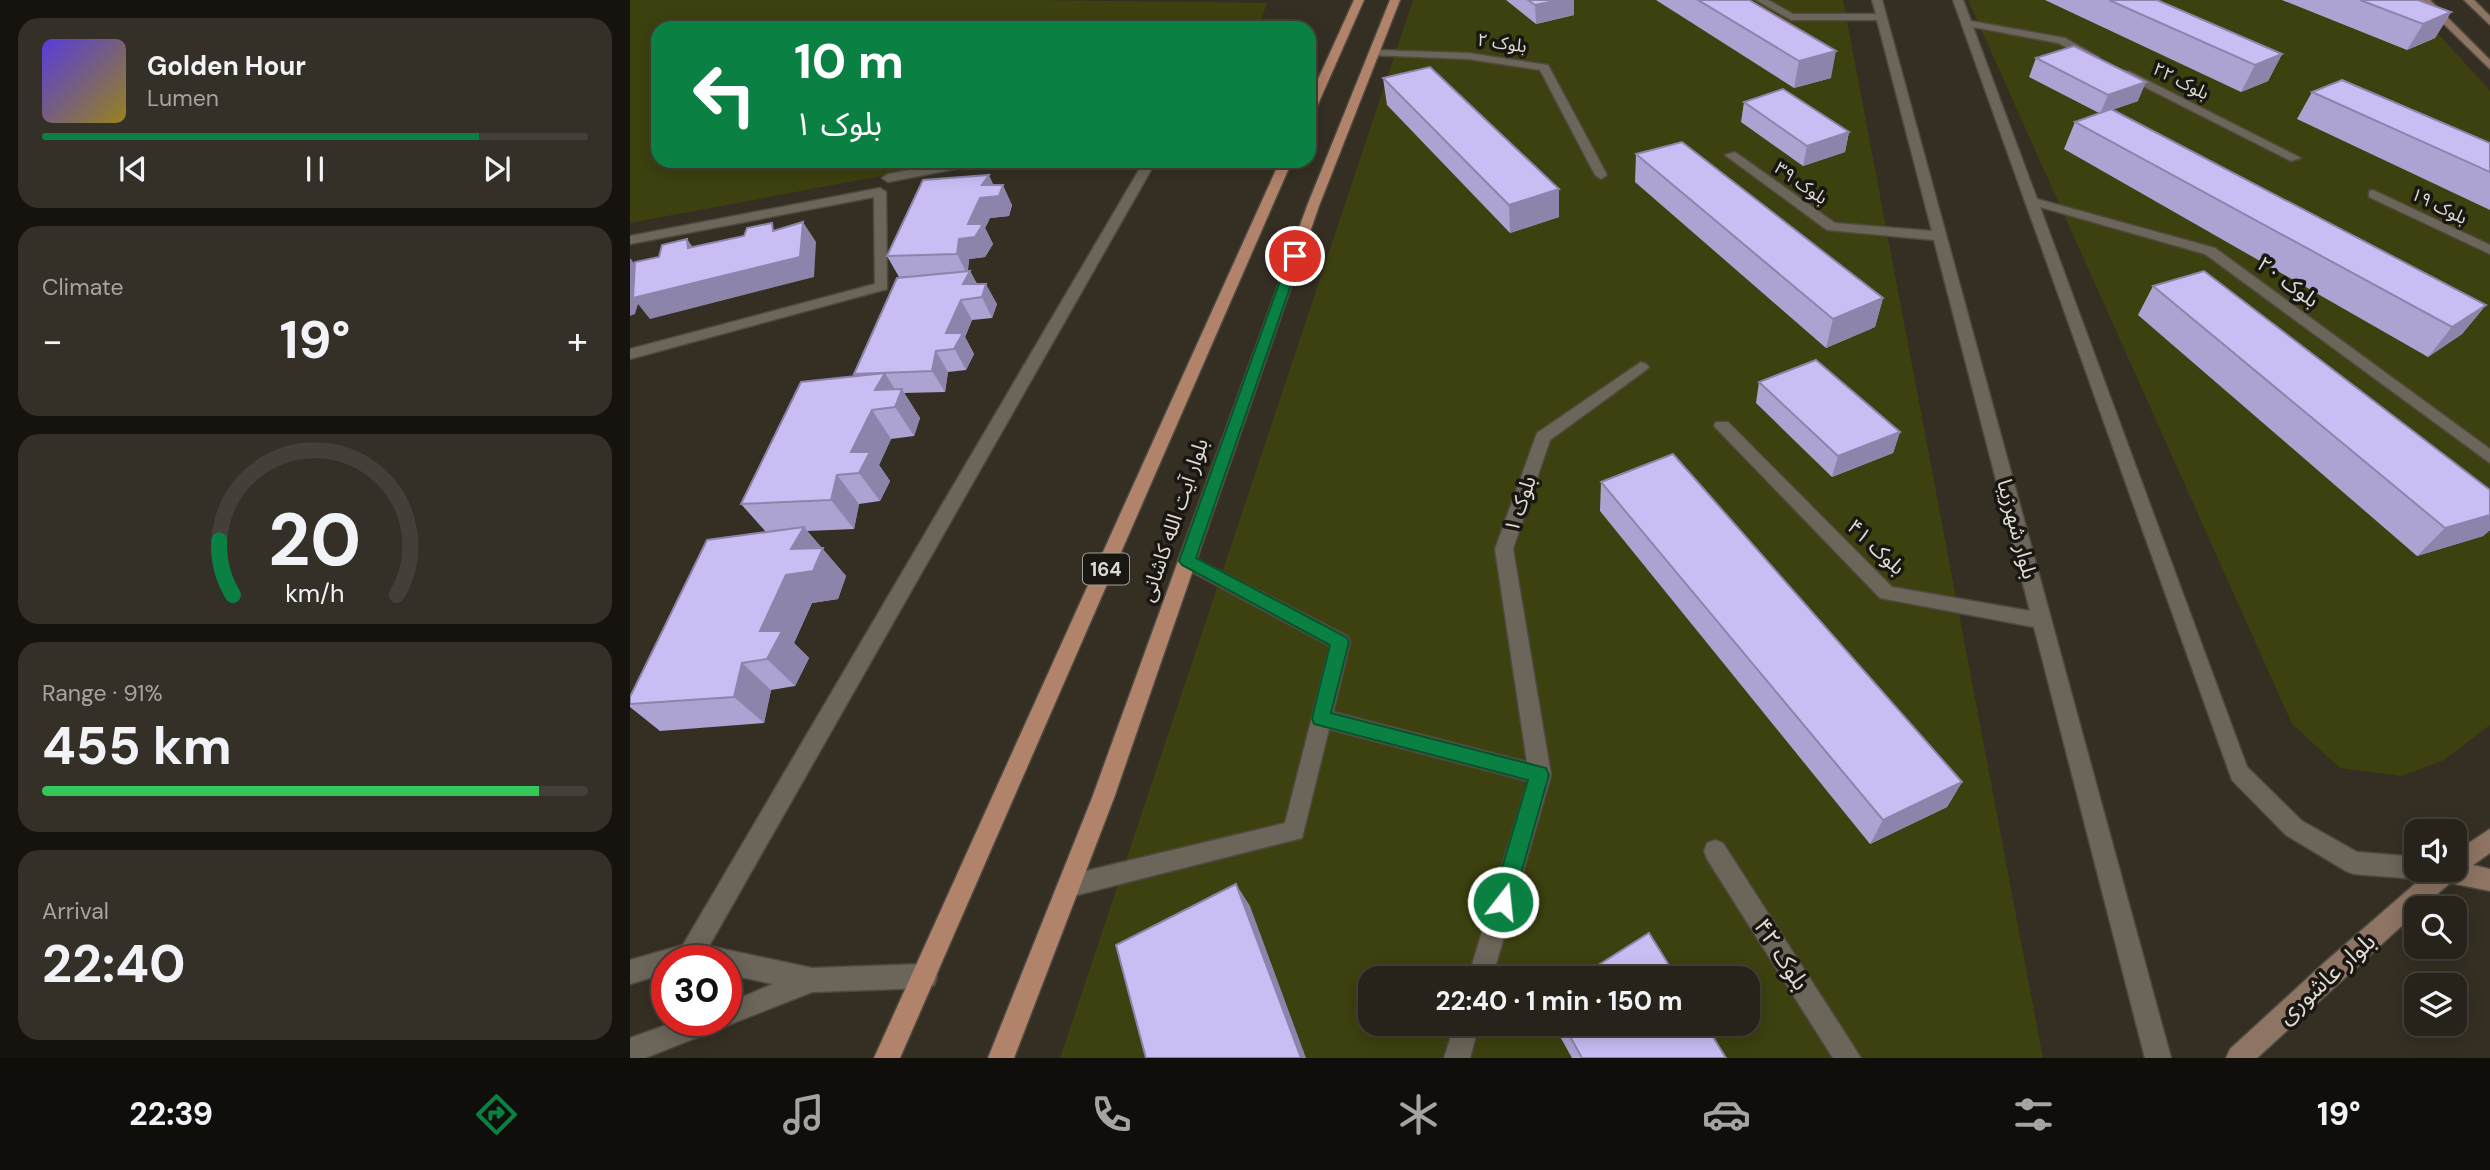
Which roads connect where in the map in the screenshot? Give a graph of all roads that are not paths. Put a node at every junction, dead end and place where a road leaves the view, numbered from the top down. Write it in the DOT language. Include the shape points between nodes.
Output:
graph roads {
  1 [pos="1359,0"];
  2 [pos="1395,0"];
  3 [pos="1761,0"];
  4 [pos="1958,0"];
  5 [pos="2424,0"];
  6 [pos="2469,0"];
  7 [pos="1880,9"];
  8 [pos="2490,22"];
  9 [pos="1967,23"];
  10 [pos="1374,52"];
  11 [pos="2490,66"];
  12 [pos="1316,88"];
  13 [pos="1731,155"];
  14 [pos="2295,158"];
  15 [pos="939,168"];
  16 [pos="1283,168"];
  17 [pos="1145,170"];
  18 [pos="1601,175"];
  19 [pos="888,178"];
  20 [pos="2373,194"];
  21 [pos="2031,201"];
  22 [pos="1940,236"];
  23 [pos="630,240"];
  24 [pos="2490,250"];
  25 [pos="630,354"];
  26 [pos="1641,367"];
  27 [pos="1722,426"];
  28 [pos="2490,457"];
  29 [pos="1187,561"];
  30 [pos="2041,621"];
  31 [pos="1321,718"];
  32 [pos="1540,775"];
  33 [pos="2490,840"];
  34 [pos="1715,851"];
  35 [pos="2467,855"];
  36 [pos="2404,867"];
  37 [pos="2467,874"];
  38 [pos="2490,880"];
  39 [pos="2431,882"];
  40 [pos="1069,886"];
  41 [pos="684,945"];
  42 [pos="742,965"];
  43 [pos="651,966"];
  44 [pos="1484,966"];
  45 [pos="630,972"];
  46 [pos="925,976"];
  47 [pos="812,980"];
  48 [pos="742,1009"];
  49 [pos="688,1036"];
  50 [pos="1463,1036"];
  51 [pos="669,1047"];
  52 [pos="630,1051"];
  53 [pos="887,1058"];
  54 [pos="1001,1058"];
  55 [pos="1457,1058"];
  56 [pos="1848,1058"];
  57 [pos="2158,1058"];
  58 [pos="2239,1058"];
  1 -- 12 [label="main road"];
  2 -- 10 [label="main road, بلوار آیت الله کاشانی"];
  3 -- 7 [label="street" via="1791,17"];
  4 -- 9 [label="street"];
  5 -- 11 [label="main road"];
  6 -- 8 [label="main road"];
  7 -- 22 [label="street, بلوار شهرزیبا"];
  9 -- 14 [label="street, بلوک ۲۲" via="2061,40"];
  9 -- 21 [label="street"];
  10 -- 18 [label="street, بلوک ۲" via="1468,56 1544,67"];
  10 -- 29 [label="main road, بلوار آیت الله کاشانی" via="1313,205"];
  13 -- 22 [label="street, بلوک ۳۹" via="1832,226"];
  15 -- 19 [label="street"];
  16 -- 46 [label="main road, بلوار آیت الله کاشانی / 164"];
  17 -- 41 [label="street"];
  20 -- 24 [label="street, بلوک ۱۹"];
  21 -- 28 [label="street, بلوک ۲۰" via="2210,251"];
  21 -- 36 [label="street" via="2239,773 2294,828 2354,863"];
  22 -- 30 [label="street, بلوار شهرزیبا"];
  23 -- 25 [label="street" via="880,192 882,286"];
  26 -- 32 [label="street, بلوک ۱" via="1543,437 1504,549"];
  27 -- 30 [label="street, بلوک ۴۱" via="1887,593"];
  29 -- 31 [label="street" via="1340,642"];
  29 -- 40 [label="main road, بلوار آیت الله کاشانی"];
  30 -- 57 [label="street, بلوار شهرزیبا"];
  31 -- 32 [label="street"];
  31 -- 40 [label="street" via="1294,831"];
  32 -- 44 [label="street, بلوک ۱"];
  33 -- 35 [label="main road, بلوار عاشوری"];
  34 -- 56 [label="street, بلوک ۴۲"];
  37 -- 38 [label="main road"];
  39 -- 58 [label="main road, بلوار عاشوری"];
  40 -- 54 [label="main road, بلوار آیت الله کاشانی"];
  42 -- 47 [label="street"];
  43 -- 45 [label="street"];
  46 -- 47 [label="street"];
  46 -- 53 [label="main road, بلوار آیت الله کاشانی / 164"];
  47 -- 48 [label="street"];
  49 -- 51 [label="street"];
  50 -- 55 [label="street"];
  51 -- 52 [label="street"];
}
